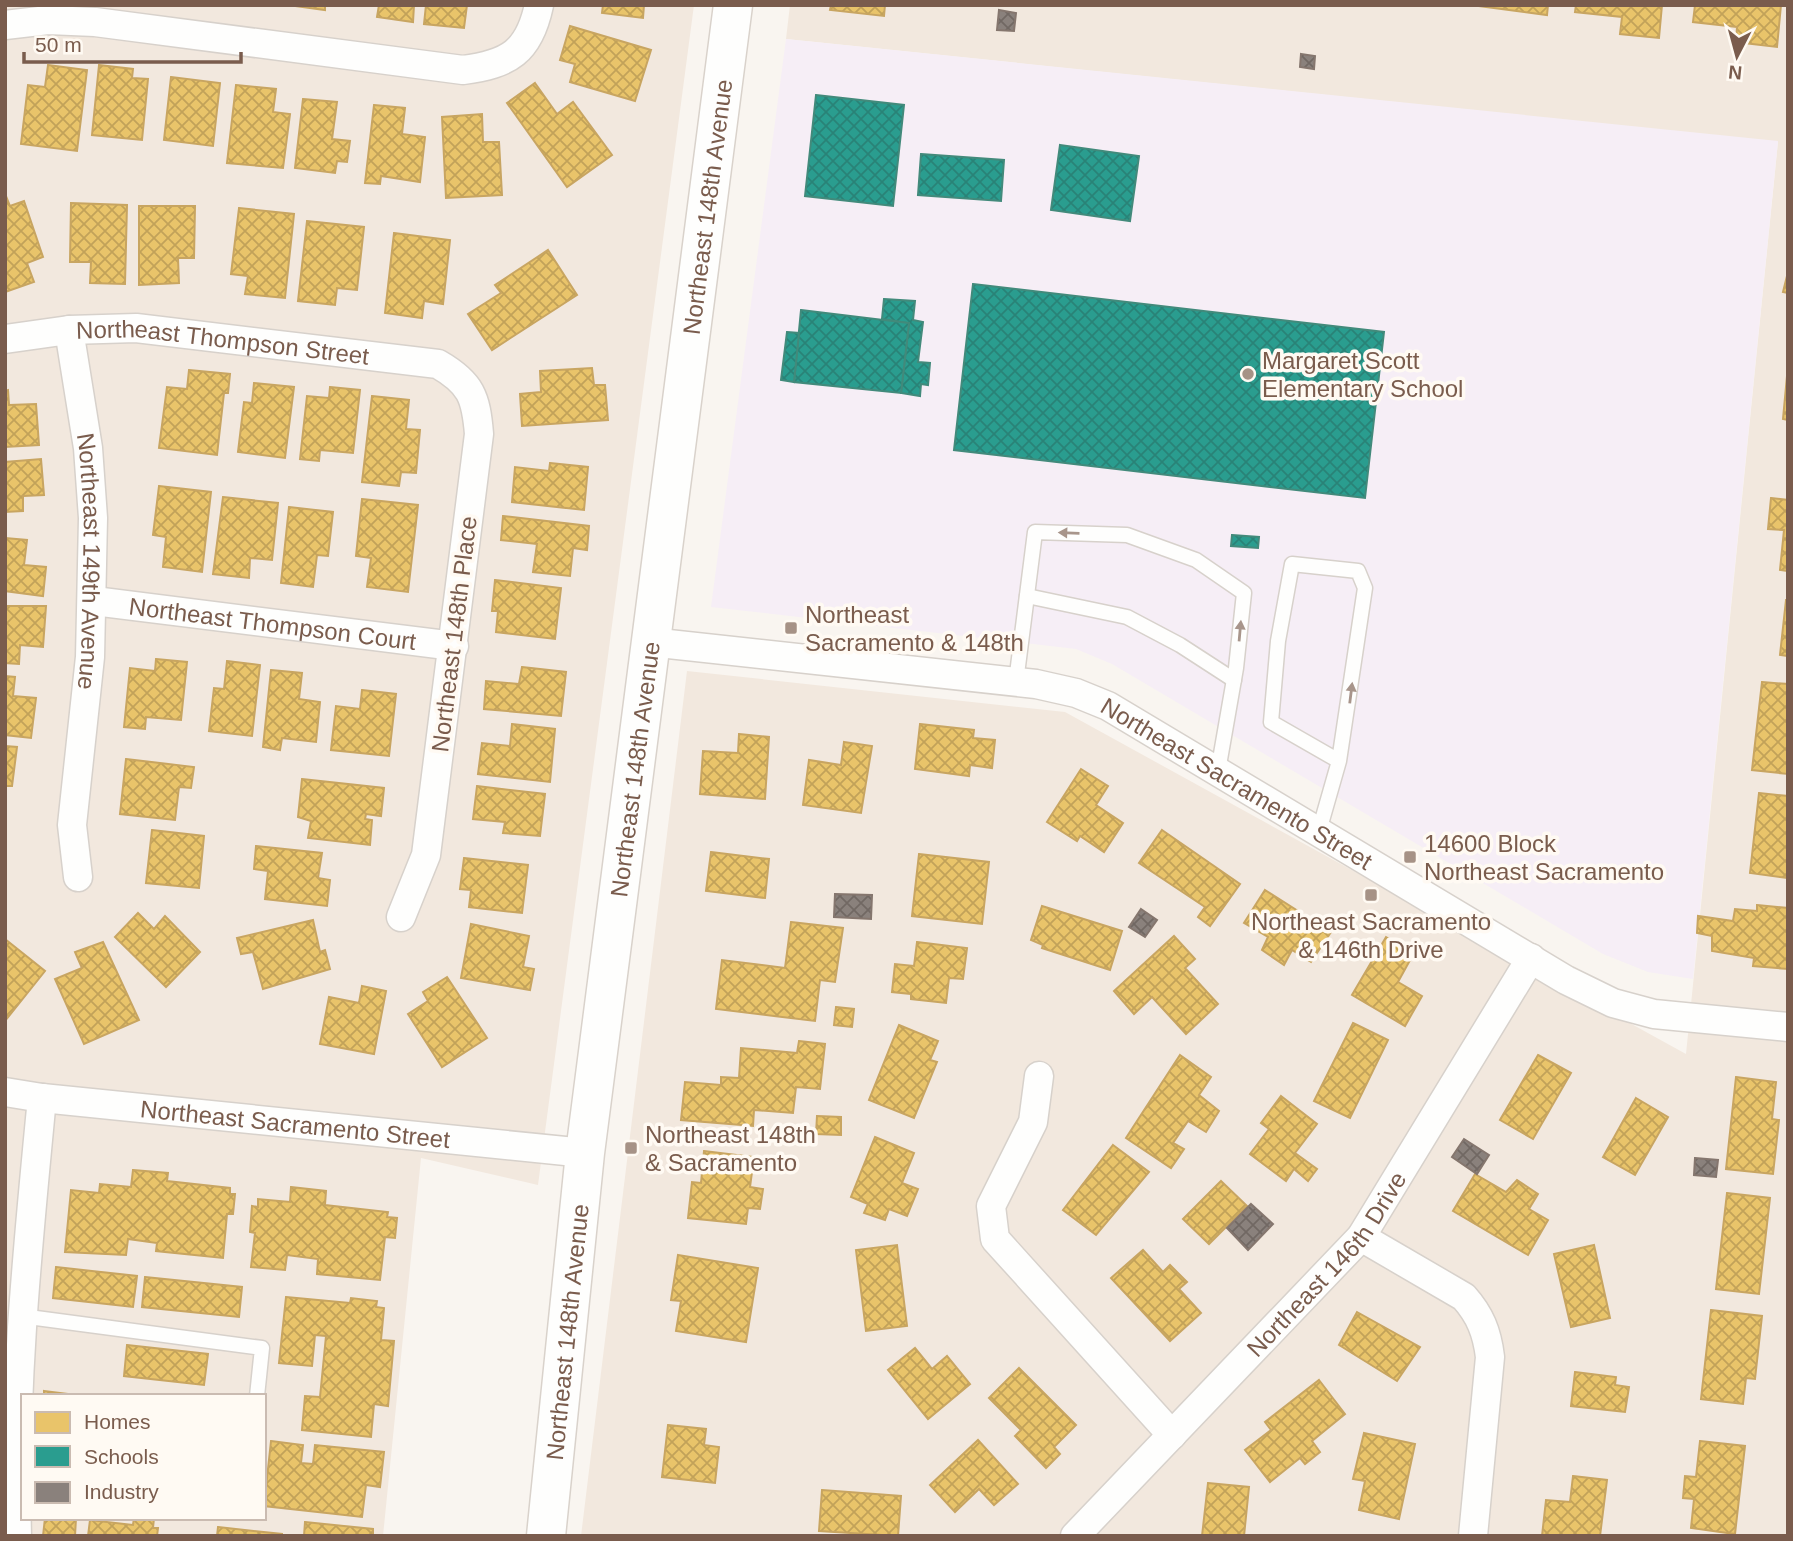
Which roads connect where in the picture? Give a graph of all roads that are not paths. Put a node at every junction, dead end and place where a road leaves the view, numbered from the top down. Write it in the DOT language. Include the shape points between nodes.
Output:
graph roads {
  1 [pos="539,5"];
  2 [pos="733,5"];
  3 [pos="96,14"];
  4 [pos="5,25"];
  5 [pos="69,330"];
  6 [pos="5,339"];
  7 [pos="438,364"];
  8 [pos="1027,596"];
  9 [pos="94,601"];
  10 [pos="650,642"];
  11 [pos="454,646"];
  12 [pos="1234,680"];
  13 [pos="1016,682"];
  14 [pos="1339,761"];
  15 [pos="1218,771"];
  16 [pos="1319,831"];
  17 [pos="78,877"];
  18 [pos="401,917"];
  19 [pos="1531,958"];
  20 [pos="1788,1027"];
  21 [pos="1039,1076"];
  22 [pos="5,1091"];
  23 [pos="42,1098"];
  24 [pos="585,1153"];
  25 [pos="1361,1237"];
  26 [pos="17,1300"];
  27 [pos="257,1394"];
  28 [pos="11,1395"];
  29 [pos="1172,1435"];
  30 [pos="19,1445"];
  31 [pos="17,1536"];
  32 [pos="546,1536"];
  33 [pos="1074,1536"];
  34 [pos="1473,1536"];
  1 -- 3 [label="street" via="530,36 517,53 491,66 463,70"];
  2 -- 10 [label="main road, Northeast 148th Avenue"];
  3 -- 4 [label="street"];
  5 -- 6 [label="street, Northeast Thompson Street"];
  5 -- 7 [label="street, Northeast Thompson Street" via="136,328"];
  5 -- 9 [label="street, Northeast 149th Avenue" via="88,448"];
  7 -- 11 [label="street, Northeast 148th Place" via="460,377 476,403 479,434"];
  8 -- 12 [label="lane" via="1127,617"];
  12 -- 8 [label="lane, one-way" via="1244,593 1196,560 1127,535 1035,532"];
  8 -- 13 [label="lane"];
  9 -- 11 [label="street, Northeast Thompson Court"];
  9 -- 17 [label="street, Northeast 149th Avenue" via="72,825"];
  10 -- 13 [label="street, Northeast Sacramento Street"];
  10 -- 24 [label="main road, Northeast 148th Avenue"];
  11 -- 18 [label="street, Northeast 148th Place" via="426,855"];
  12 -- 15 [label="lane"];
  13 -- 15 [label="street, Northeast Sacramento Street" via="1076,694 1108,706"];
  14 -- 14 [label="lane, one-way" via="1364,588 1357,570 1292,564 1278,641 1271,722"];
  14 -- 16 [label="lane"];
  15 -- 16 [label="street, Northeast Sacramento Street"];
  16 -- 19 [label="street, Northeast Sacramento Street"];
  19 -- 20 [label="street, Northeast Sacramento Street" via="1613,1003 1654,1014"];
  19 -- 25 [label="street, Northeast 146th Drive"];
  21 -- 29 [label="street" via="1032,1122 991,1206 995,1240"];
  22 -- 23 [label="street, Northeast Sacramento Street"];
  23 -- 24 [label="street, Northeast Sacramento Street"];
  23 -- 26 [label="street"];
  24 -- 32 [label="main road, Northeast 148th Avenue"];
  25 -- 29 [label="street, Northeast 146th Drive"];
  25 -- 34 [label="street" via="1464,1297 1477,1311 1488,1336 1490,1357"];
  26 -- 27 [label="lane" via="262,1348"];
  26 -- 28 [label="street"];
  28 -- 30 [label="street"];
  29 -- 33 [label="street, Northeast 146th Drive"];
  30 -- 31 [label="street"];
}
